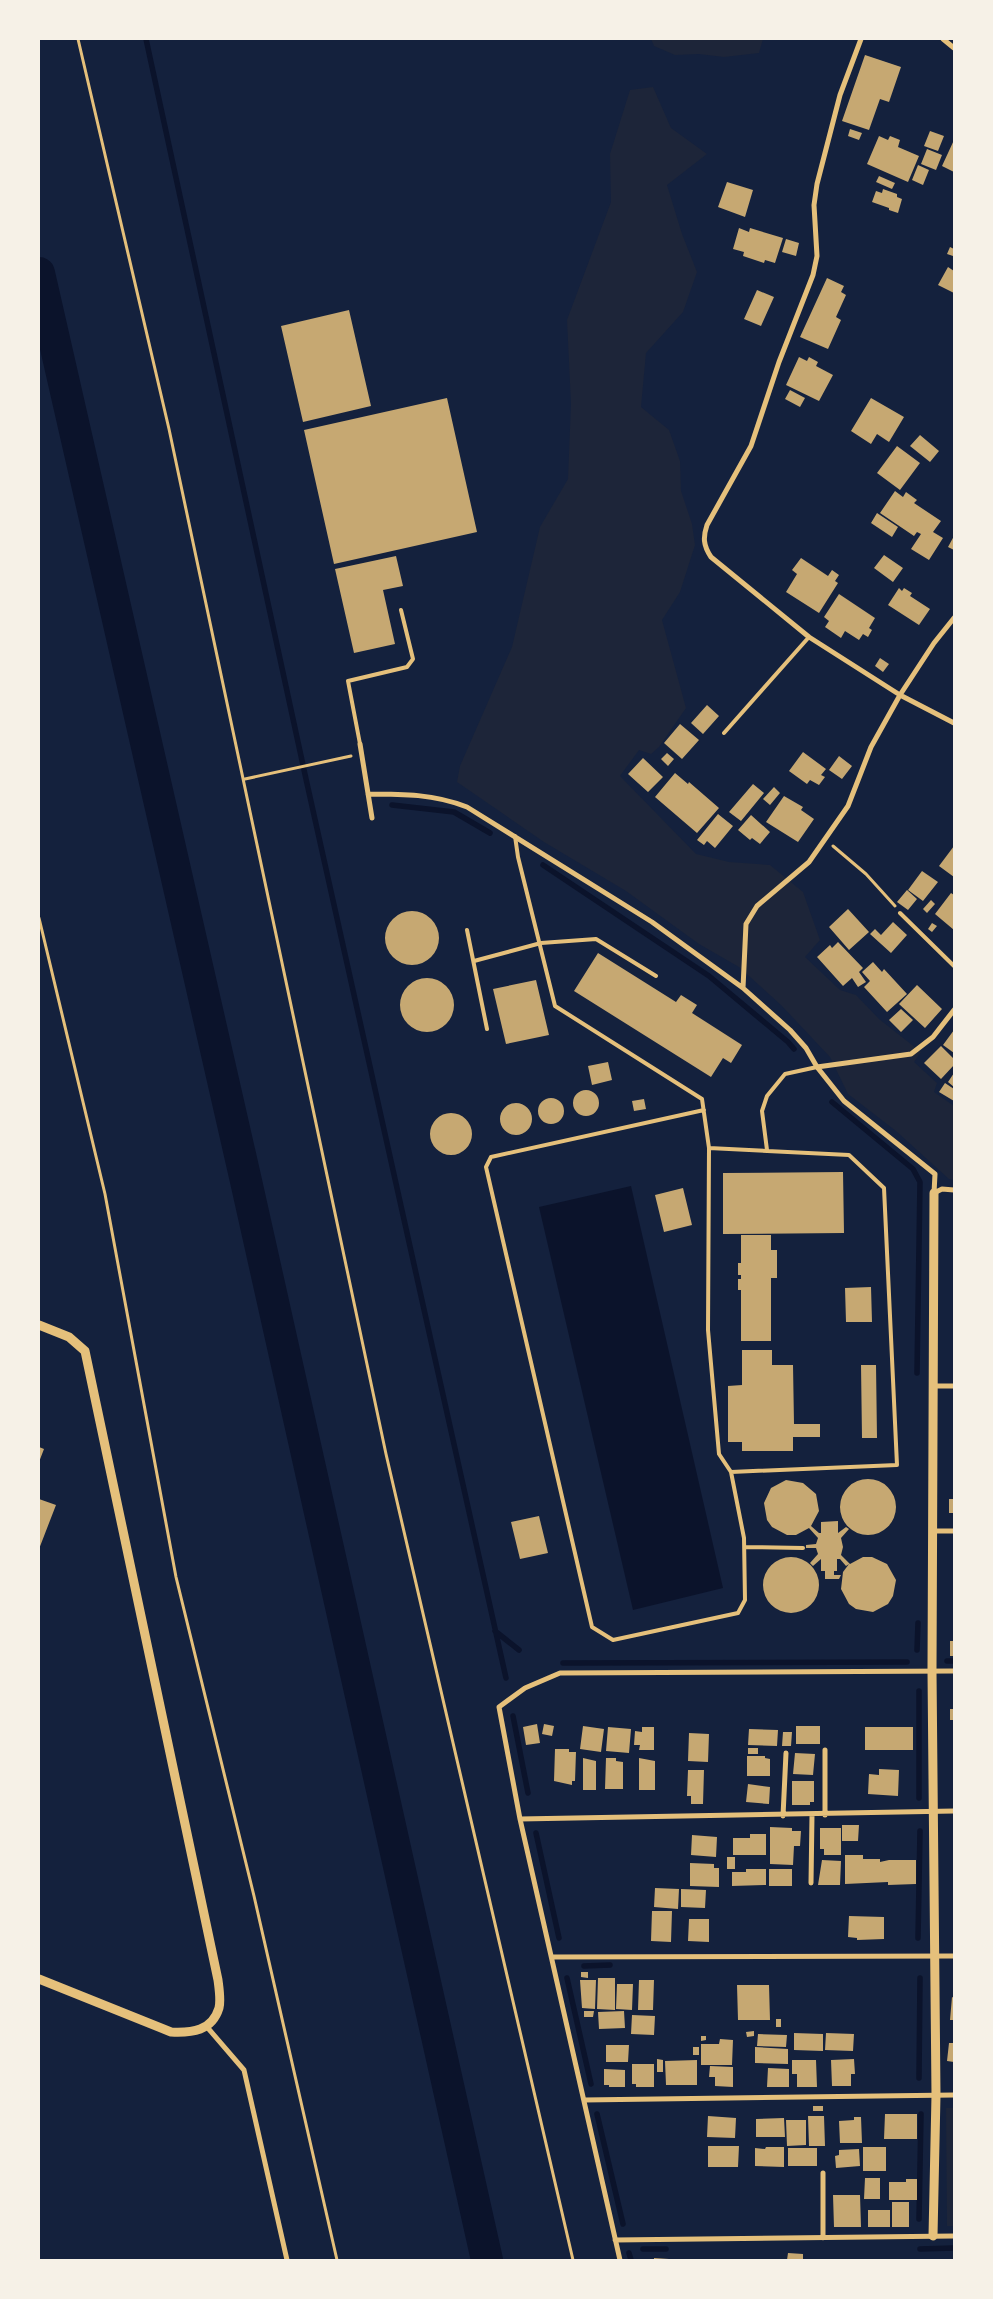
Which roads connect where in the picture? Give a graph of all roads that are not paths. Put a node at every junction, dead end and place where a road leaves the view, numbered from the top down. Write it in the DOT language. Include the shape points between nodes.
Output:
graph roads {
  1 [pos="861,39"];
  2 [pos="944,39"];
  3 [pos="954,48"];
  4 [pos="401,610"];
  5 [pos="954,618"];
  6 [pos="809,637"];
  7 [pos="900,694"];
  8 [pos="954,723"];
  9 [pos="724,733"];
  10 [pos="360,744"];
  11 [pos="368,794"];
  12 [pos="372,818"];
  13 [pos="515,836"];
  14 [pos="900,912"];
  15 [pos="467,930"];
  16 [pos="541,943"];
  17 [pos="474,961"];
  18 [pos="954,966"];
  19 [pos="656,976"];
  20 [pos="743,988"];
  21 [pos="954,1010"];
  22 [pos="487,1029"];
  23 [pos="817,1067"];
  24 [pos="704,1110"];
  25 [pos="709,1148"];
  26 [pos="767,1150"];
  27 [pos="954,1190"];
  28 [pos="934,1193"];
  29 [pos="39,1325"];
  30 [pos="934,1386"];
  31 [pos="954,1386"];
  32 [pos="731,1472"];
  33 [pos="933,1531"];
  34 [pos="954,1531"];
  35 [pos="745,1547"];
  36 [pos="803,1548"];
  37 [pos="932,1671"];
  38 [pos="954,1671"];
  39 [pos="825,1750"];
  40 [pos="786,1753"];
  41 [pos="933,1811"];
  42 [pos="954,1812"];
  43 [pos="812,1815"];
  44 [pos="825,1815"];
  45 [pos="783,1816"];
  46 [pos="520,1819"];
  47 [pos="811,1883"];
  48 [pos="935,1956"];
  49 [pos="954,1956"];
  50 [pos="552,1957"];
  51 [pos="39,1980"];
  52 [pos="207,2027"];
  53 [pos="936,2095"];
  54 [pos="954,2095"];
  55 [pos="584,2100"];
  56 [pos="823,2173"];
  57 [pos="933,2236"];
  58 [pos="954,2236"];
  59 [pos="823,2238"];
  60 [pos="615,2240"];
  61 [pos="287,2260"];
  62 [pos="620,2260"];
  1 -- 6 [label="street" via="840,95 817,184 813,275 750,446 707,524 704,536 710,557"];
  2 -- 3 [label="street"];
  4 -- 10 [label="lane" via="413,659 407,667 348,682"];
  5 -- 7 [label="street"];
  6 -- 7 [label="street"];
  6 -- 9 [label="lane"];
  7 -- 8 [label="street"];
  7 -- 20 [label="street" via="872,748 848,806 804,867 757,906 746,924"];
  10 -- 11 [label="street"];
  11 -- 12 [label="street"];
  11 -- 13 [label="street" via="446,798"];
  13 -- 16 [label="lane"];
  13 -- 20 [label="street" via="652,922"];
  14 -- 18 [label="lane"];
  15 -- 17 [label="lane"];
  16 -- 17 [label="lane"];
  16 -- 19 [label="lane" via="596,939"];
  16 -- 24 [label="lane" via="555,1006 702,1099"];
  17 -- 22 [label="lane"];
  20 -- 23 [label="street" via="790,1030"];
  21 -- 23 [label="street" via="933,1038 911,1054"];
  23 -- 26 [label="lane" via="785,1074 768,1096 762,1111"];
  23 -- 28 [label="street" via="844,1101 935,1174"];
  24 -- 25 [label="lane"];
  24 -- 35 [label="lane" via="491,1157 486,1167 592,1627 613,1640 738,1613 745,1600"];
  25 -- 26 [label="lane"];
  25 -- 32 [label="lane" via="708,1330 719,1454"];
  26 -- 32 [label="lane" via="849,1155 884,1188 897,1465"];
  27 -- 28 [label="street" via="942,1188"];
  28 -- 30 [label="street"];
  29 -- 52 [label="street" via="69,1337 84,1350 218,1980 219,2007"];
  30 -- 31 [label="street"];
  30 -- 33 [label="street"];
  32 -- 35 [label="lane"];
  33 -- 34 [label="street"];
  33 -- 37 [label="street"];
  35 -- 36 [label="lane"];
  37 -- 38 [label="street"];
  37 -- 41 [label="street"];
  37 -- 46 [label="street" via="560,1673 525,1688 499,1707"];
  39 -- 44 [label="street"];
  40 -- 45 [label="street"];
  41 -- 42 [label="street"];
  41 -- 44 [label="street"];
  41 -- 48 [label="street"];
  43 -- 44 [label="street"];
  43 -- 45 [label="street"];
  43 -- 47 [label="street"];
  45 -- 46 [label="street"];
  46 -- 50 [label="street"];
  48 -- 49 [label="street"];
  48 -- 50 [label="street"];
  48 -- 53 [label="street"];
  50 -- 55 [label="street"];
  51 -- 52 [label="street" via="171,2032 191,2033"];
  52 -- 61 [label="street" via="244,2070"];
  53 -- 54 [label="street"];
  53 -- 55 [label="street"];
  53 -- 57 [label="street"];
  55 -- 60 [label="street"];
  56 -- 59 [label="street"];
  57 -- 58 [label="street"];
  57 -- 59 [label="street"];
  59 -- 60 [label="street"];
  60 -- 62 [label="street"];
}
